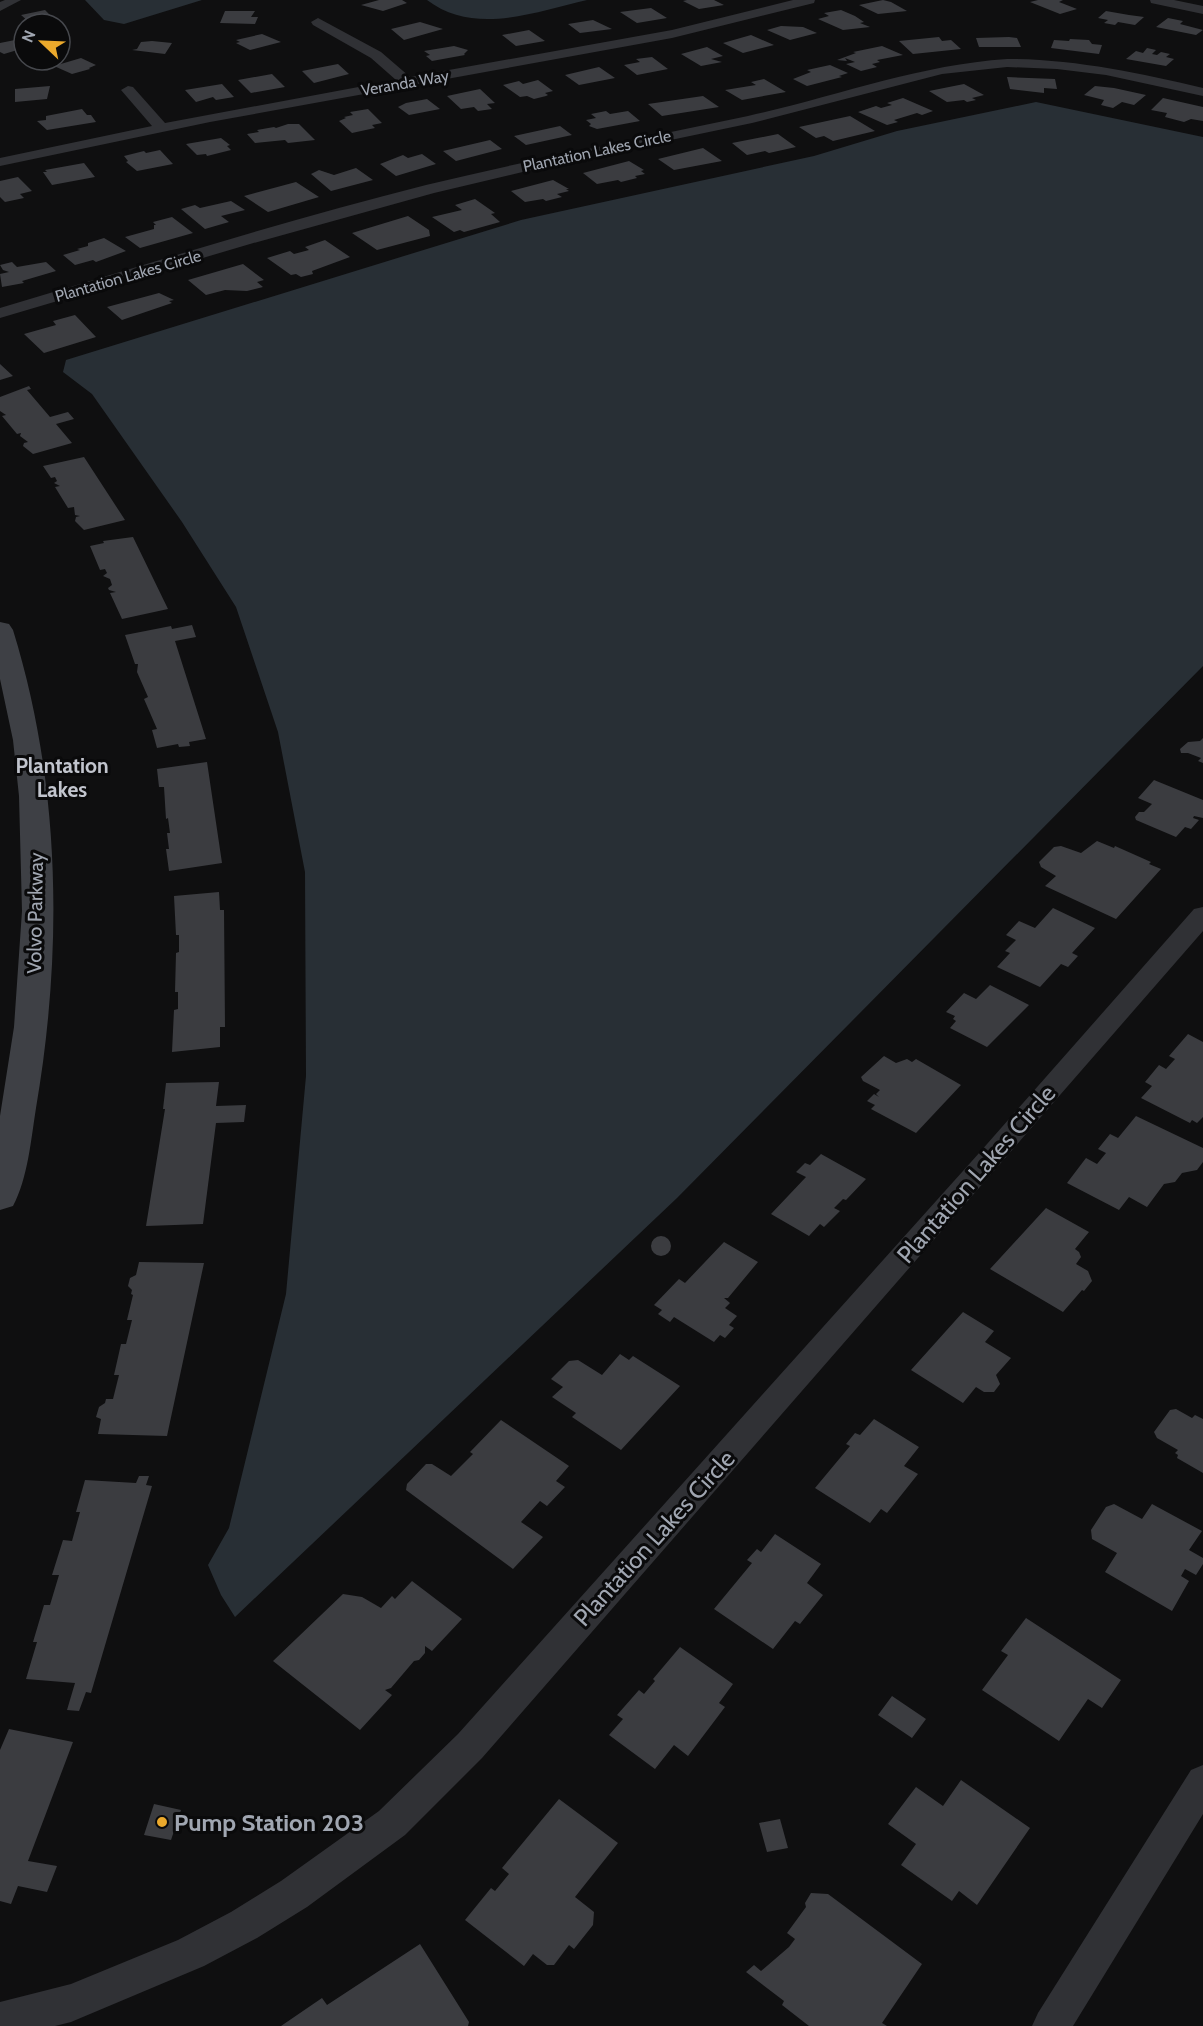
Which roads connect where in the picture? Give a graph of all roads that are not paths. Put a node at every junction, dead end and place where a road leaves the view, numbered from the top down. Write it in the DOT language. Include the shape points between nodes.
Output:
graph roads {
  1 [pos="15,0"];
  2 [pos="809,0"];
  3 [pos="1156,0"];
  4 [pos="0,7"];
  5 [pos="1203,10"];
  6 [pos="318,22"];
  7 [pos="408,83"];
  8 [pos="128,90"];
  9 [pos="1203,92"];
  10 [pos="162,128"];
  11 [pos="0,162"];
  12 [pos="0,312"];
  13 [pos="0,630"];
  14 [pos="1203,915"];
  15 [pos="0,1196"];
  16 [pos="1203,1782"];
  17 [pos="0,2021"];
  18 [pos="1051,2026"];
  1 -- 4 [label="street"];
  2 -- 7 [label="street, Veranda Way" via="672,34"];
  3 -- 5 [label="street"];
  6 -- 7 [label="street" via="376,56"];
  7 -- 10 [label="street, Veranda Way"];
  8 -- 10 [label="street"];
  9 -- 12 [label="street, Plantation Lakes Circle" via="1119,73 1052,64 999,63 943,69 805,107 424,190"];
  10 -- 11 [label="street, Veranda Way"];
  13 -- 15 [label="main road, Volvo Parkway" via="26,738 38,877 31,1016"];
  14 -- 17 [label="street, Plantation Lakes Circle" via="470,1746 392,1824 294,1894 190,1953 71,2003"];
  16 -- 18 [label="street"];
}
